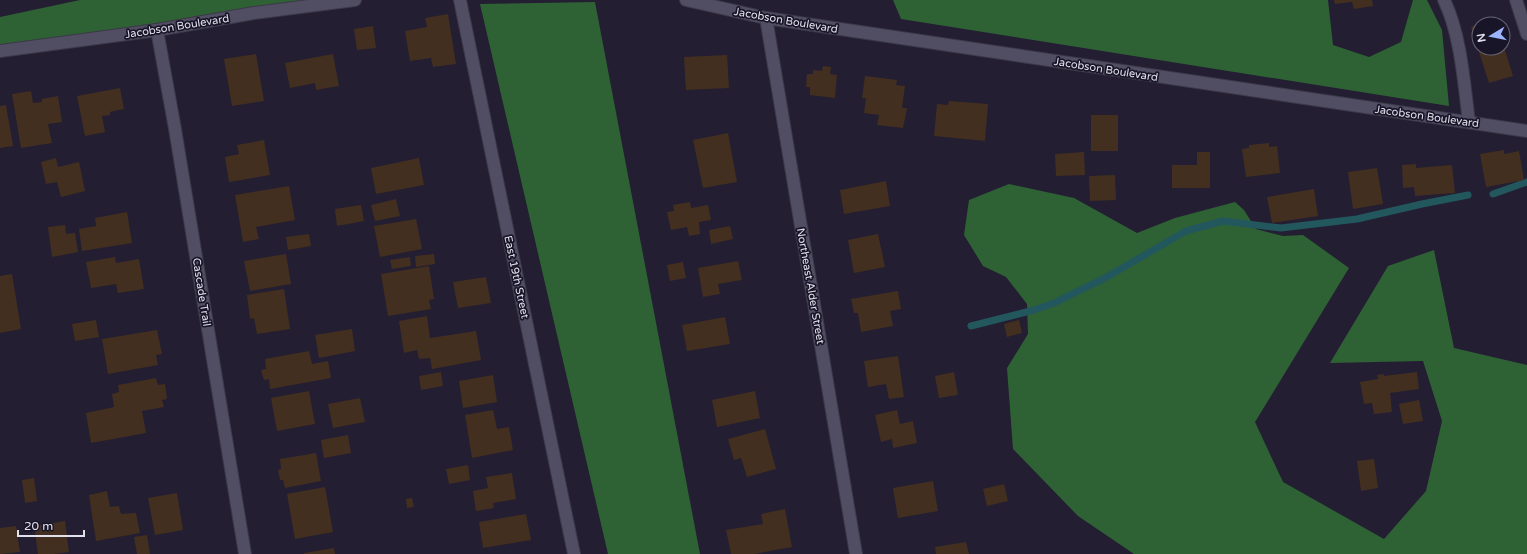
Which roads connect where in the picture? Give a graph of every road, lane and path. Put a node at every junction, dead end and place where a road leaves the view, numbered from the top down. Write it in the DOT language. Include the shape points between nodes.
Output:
graph roads {
  1 [pos="355,0"];
  2 [pos="460,0"];
  3 [pos="686,0"];
  4 [pos="1444,0"];
  5 [pos="1516,0"];
  6 [pos="766,18"];
  7 [pos="157,30"];
  8 [pos="1527,34"];
  9 [pos="0,52"];
  10 [pos="1469,122"];
  11 [pos="1527,131"];
  12 [pos="245,554"];
  13 [pos="574,554"];
  14 [pos="856,554"];
  1 -- 7 [label="street, Jacobson Boulevard" via="254,13"];
  2 -- 13 [label="street, East 19th Street"];
  3 -- 6 [label="street, Jacobson Boulevard"];
  4 -- 10 [label="street" via="1460,55"];
  5 -- 8 [label="street"];
  6 -- 10 [label="street, Jacobson Boulevard"];
  6 -- 14 [label="street, Northeast Alder Street"];
  7 -- 9 [label="street, Jacobson Boulevard"];
  7 -- 12 [label="street, Cascade Trail"];
  10 -- 11 [label="street, Jacobson Boulevard"];
}
